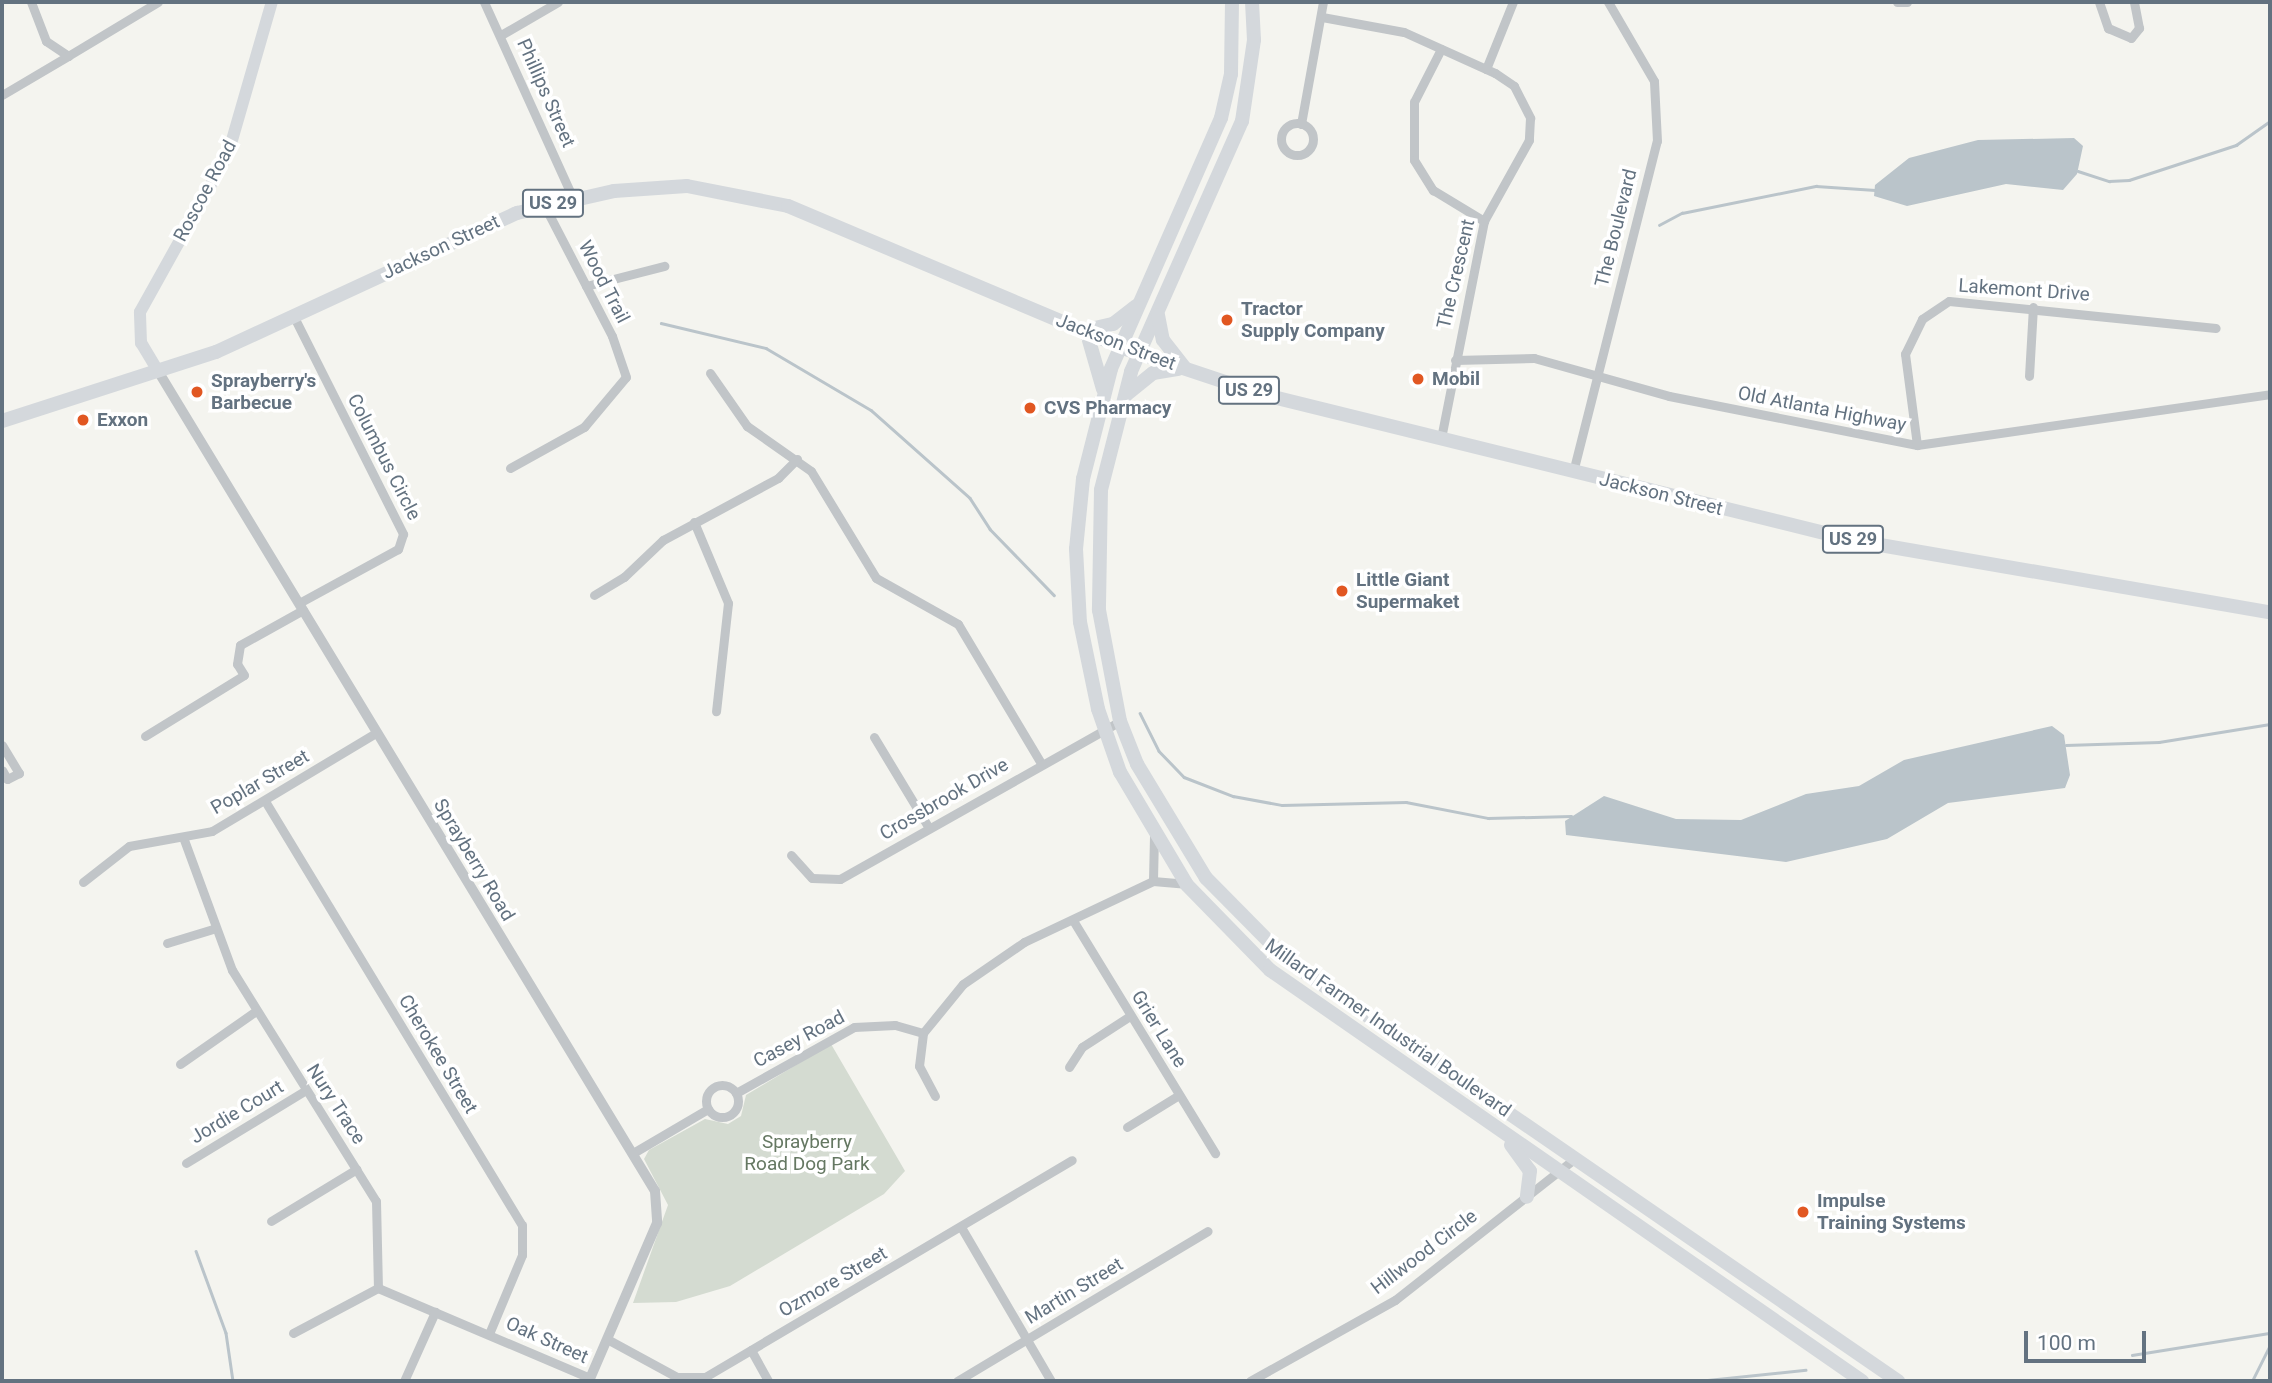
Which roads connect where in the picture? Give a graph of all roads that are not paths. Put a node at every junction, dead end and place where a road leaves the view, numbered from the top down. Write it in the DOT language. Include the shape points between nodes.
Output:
graph roads {
  1 [pos="31,2"];
  2 [pos="158,2"];
  3 [pos="272,2"];
  4 [pos="484,2"];
  5 [pos="558,2"];
  6 [pos="1232,2"];
  7 [pos="1252,2"];
  8 [pos="1323,2"];
  9 [pos="1513,2"];
  10 [pos="1608,2"];
  11 [pos="1898,2"];
  12 [pos="1907,2"];
  13 [pos="2099,2"];
  14 [pos="2134,2"];
  15 [pos="1322,17"];
  16 [pos="501,35"];
  17 [pos="1441,49"];
  18 [pos="68,56"];
  19 [pos="1486,69"];
  20 [pos="2,94"];
  21 [pos="1301,124"];
  22 [pos="573,198"];
  23 [pos="544,205"];
  24 [pos="1484,221"];
  25 [pos="664,266"];
  26 [pos="586,286"];
  27 [pos="1139,303"];
  28 [pos="2033,307"];
  29 [pos="1158,313"];
  30 [pos="294,317"];
  31 [pos="2216,328"];
  32 [pos="1086,330"];
  33 [pos="1120,346"];
  34 [pos="1139,353"];
  35 [pos="1455,360"];
  36 [pos="1184,369"];
  37 [pos="158,372"];
  38 [pos="710,373"];
  39 [pos="1598,373"];
  40 [pos="2029,376"];
  41 [pos="1103,393"];
  42 [pos="2270,394"];
  43 [pos="1122,400"];
  44 [pos="2,421"];
  45 [pos="1441,438"];
  46 [pos="1917,444"];
  47 [pos="797,458"];
  48 [pos="510,468"];
  49 [pos="1573,472"];
  50 [pos="694,523"];
  51 [pos="594,595"];
  52 [pos="301,606"];
  53 [pos="2270,612"];
  54 [pos="716,711"];
  55 [pos="1120,721"];
  56 [pos="1103,727"];
  57 [pos="376,733"];
  58 [pos="145,736"];
  59 [pos="874,737"];
  60 [pos="2,745"];
  61 [pos="1041,763"];
  62 [pos="2,770"];
  63 [pos="265,802"];
  64 [pos="929,828"];
  65 [pos="1154,836"];
  66 [pos="183,837"];
  67 [pos="791,855"];
  68 [pos="1153,881"];
  69 [pos="83,882"];
  70 [pos="1186,884"];
  71 [pos="1074,922"];
  72 [pos="213,929"];
  73 [pos="167,943"];
  74 [pos="256,1011"];
  75 [pos="1130,1016"];
  76 [pos="923,1033"];
  77 [pos="180,1064"];
  78 [pos="1069,1067"];
  79 [pos="306,1090"];
  80 [pos="736,1093"];
  81 [pos="1180,1095"];
  82 [pos="935,1096"];
  83 [pos="708,1109"];
  84 [pos="1490,1124"];
  85 [pos="1127,1127"];
  86 [pos="633,1153"];
  87 [pos="1215,1153"];
  88 [pos="1574,1159"];
  89 [pos="1072,1160"];
  90 [pos="186,1163"];
  91 [pos="357,1169"];
  92 [pos="1559,1171"];
  93 [pos="1527,1197"];
  94 [pos="271,1221"];
  95 [pos="961,1227"];
  96 [pos="1208,1231"];
  97 [pos="378,1288"];
  98 [pos="435,1312"];
  99 [pos="293,1333"];
  100 [pos="489,1334"];
  101 [pos="607,1339"];
  102 [pos="1026,1340"];
  103 [pos="751,1350"];
  104 [pos="590,1380"];
  105 [pos="404,1381"];
  106 [pos="768,1381"];
  107 [pos="957,1381"];
  108 [pos="1051,1381"];
  109 [pos="1250,1381"];
  110 [pos="1862,1381"];
  111 [pos="1898,1381"];
  1 -- 18 [label="street" via="46,41"];
  2 -- 18 [label="street"];
  3 -- 37 [label="main road, Roscoe Road" via="228,154 140,312 141,343"];
  4 -- 16 [label="street, Phillips Street"];
  5 -- 16 [label="street"];
  6 -- 27 [label="main road, Millard Farmer Industrial Boulevard" via="1231,74 1221,118"];
  7 -- 29 [label="main road, Millard Farmer Industrial Boulevard" via="1254,40 1242,121"];
  8 -- 15 [label="street"];
  9 -- 19 [label="street"];
  10 -- 39 [label="street, The Boulevard" via="1644,58 1658,107 1657,141"];
  11 -- 12 [label="street"];
  13 -- 14 [label="street" via="2108,28 2131,38 2139,27"];
  15 -- 17 [label="street, The Crescent" via="1404,32"];
  15 -- 21 [label="street"];
  16 -- 22 [label="street, Phillips Street"];
  17 -- 19 [label="street, The Crescent"];
  17 -- 24 [label="street" via="1414,102 1414,160 1433,190"];
  18 -- 20 [label="street"];
  19 -- 24 [label="street, The Crescent" via="1514,86 1530,118 1529,141"];
  22 -- 23 [label="main road, Jackson Street / US 29"];
  22 -- 32 [label="main road, Jackson Street / US 29" via="674,186 741,194 819,218"];
  23 -- 26 [label="street, Wood Trail"];
  23 -- 30 [label="main road, Jackson Street / US 29" via="481,226"];
  24 -- 35 [label="street, The Crescent"];
  25 -- 26 [label="street"];
  26 -- 48 [label="street, Wood Trail" via="626,377 584,427"];
  27 -- 32 [label="main road" via="1113,324"];
  27 -- 33 [label="main road, Millard Farmer Industrial Boulevard"];
  28 -- 31 [label="street, Lakemont Drive"];
  28 -- 40 [label="street"];
  28 -- 46 [label="street, Lakemont Drive" via="1949,301 1922,319 1904,366"];
  29 -- 34 [label="main road, Millard Farmer Industrial Boulevard"];
  29 -- 36 [label="main road" via="1163,340"];
  30 -- 37 [label="main road, Jackson Street / US 29"];
  30 -- 52 [label="street, Columbus Circle" via="404,534 398,549"];
  32 -- 33 [label="main road, Jackson Street / US 29"];
  32 -- 41 [label="main road"];
  33 -- 34 [label="main road, Jackson Street / US 29"];
  33 -- 41 [label="main road, Millard Farmer Industrial Boulevard"];
  34 -- 36 [label="main road, Jackson Street / US 29"];
  34 -- 43 [label="main road, Millard Farmer Industrial Boulevard"];
  35 -- 39 [label="street, Old Atlanta Highway" via="1534,358"];
  35 -- 45 [label="street, The Crescent"];
  36 -- 43 [label="main road" via="1144,377"];
  36 -- 45 [label="main road, Jackson Street / US 29"];
  37 -- 44 [label="main road, Jackson Street / US 29"];
  37 -- 52 [label="street, Sprayberry Road"];
  38 -- 47 [label="street" via="747,426"];
  39 -- 46 [label="street, Old Atlanta Highway" via="1669,396"];
  39 -- 49 [label="street, The Boulevard"];
  41 -- 56 [label="main road, Millard Farmer Industrial Boulevard" via="1083,479 1076,573 1083,648"];
  42 -- 46 [label="street, Old Atlanta Highway"];
  43 -- 55 [label="main road, Millard Farmer Industrial Boulevard" via="1103,479 1096,566"];
  45 -- 49 [label="main road, Jackson Street / US 29"];
  47 -- 50 [label="street" via="778,478"];
  47 -- 61 [label="street" via="811,471 876,578 958,624"];
  49 -- 53 [label="main road, Jackson Street / US 29" via="1857,541"];
  50 -- 51 [label="street"];
  50 -- 54 [label="street" via="727,592"];
  52 -- 57 [label="street, Sprayberry Road"];
  52 -- 58 [label="street, Columbus Circle" via="240,645 237,664 244,675"];
  55 -- 56 [label="street, Crossbrook Drive"];
  55 -- 88 [label="main road, Millard Farmer Industrial Boulevard" via="1169,825 1245,922 1288,961"];
  56 -- 61 [label="street, Crossbrook Drive"];
  56 -- 65 [label="main road, Millard Farmer Industrial Boulevard"];
  57 -- 63 [label="street, Poplar Street"];
  57 -- 86 [label="street, Sprayberry Road"];
  59 -- 64 [label="street"];
  60 -- 62 [label="street" via="19,773 7,779"];
  61 -- 64 [label="street, Crossbrook Drive"];
  63 -- 66 [label="street, Poplar Street" via="212,831"];
  63 -- 100 [label="street, Cherokee Street" via="522,1224 522,1255"];
  64 -- 67 [label="street, Crossbrook Drive" via="834,881 812,878"];
  65 -- 68 [label="street"];
  65 -- 70 [label="main road, Millard Farmer Industrial Boulevard"];
  66 -- 69 [label="street, Poplar Street" via="129,846"];
  66 -- 72 [label="street, Nury Trace"];
  68 -- 70 [label="street"];
  68 -- 71 [label="street"];
  70 -- 84 [label="main road, Millard Farmer Industrial Boulevard" via="1270,971"];
  71 -- 75 [label="street, Grier Lane"];
  71 -- 76 [label="street" via="985,966"];
  72 -- 73 [label="street"];
  72 -- 74 [label="street, Nury Trace"];
  74 -- 77 [label="street"];
  74 -- 79 [label="street, Nury Trace"];
  75 -- 78 [label="street" via="1082,1047"];
  75 -- 81 [label="street, Grier Lane"];
  76 -- 80 [label="street, Casey Road" via="895,1026 854,1027"];
  76 -- 82 [label="street" via="919,1066"];
  79 -- 90 [label="street, Jordie Court"];
  79 -- 91 [label="street, Nury Trace"];
  80 -- 83 [label="street" via="714,1087"];
  80 -- 83 [label="street" via="731,1115 716,1116"];
  81 -- 85 [label="street"];
  81 -- 87 [label="street, Grier Lane"];
  83 -- 86 [label="street"];
  84 -- 92 [label="main road, Millard Farmer Industrial Boulevard"];
  84 -- 93 [label="main road" via="1527,1162"];
  86 -- 101 [label="street, Sprayberry Road" via="655,1191 659,1216"];
  88 -- 92 [label="street, Hillwood Circle"];
  88 -- 111 [label="main road, Millard Farmer Industrial Boulevard"];
  89 -- 95 [label="street, Ozmore Street"];
  91 -- 94 [label="street"];
  91 -- 97 [label="street, Nury Trace" via="379,1219"];
  92 -- 93 [label="street, Hillwood Circle"];
  92 -- 110 [label="main road, Millard Farmer Industrial Boulevard"];
  93 -- 109 [label="street, Hillwood Circle" via="1395,1300"];
  95 -- 102 [label="street"];
  95 -- 103 [label="street, Ozmore Street"];
  96 -- 102 [label="street, Martin Street"];
  97 -- 98 [label="street"];
  97 -- 99 [label="street"];
  98 -- 100 [label="street"];
  98 -- 105 [label="street"];
  100 -- 104 [label="street, Oak Street"];
  101 -- 103 [label="street, Ozmore Street" via="684,1379 705,1377"];
  101 -- 104 [label="street, Sprayberry Road"];
  102 -- 107 [label="street, Martin Street"];
  102 -- 108 [label="street"];
  103 -- 106 [label="street"];
}
